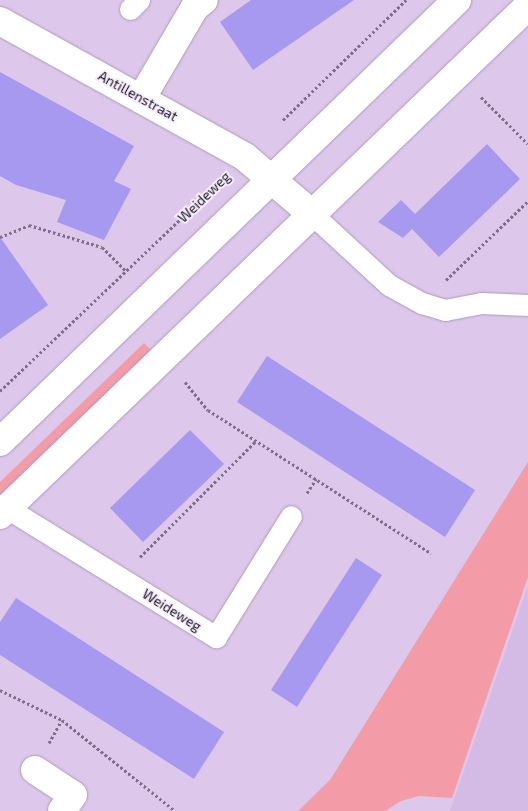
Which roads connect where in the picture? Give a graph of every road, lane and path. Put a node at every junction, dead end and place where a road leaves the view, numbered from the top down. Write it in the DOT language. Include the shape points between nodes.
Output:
graph roads {
  1 [pos="204,0"];
  2 [pos="406,0"];
  3 [pos="457,0"];
  4 [pos="528,6"];
  5 [pos="0,20"];
  6 [pos="458,72"];
  7 [pos="141,99"];
  8 [pos="280,123"];
  9 [pos="528,144"];
  10 [pos="245,157"];
  11 [pos="271,179"];
  12 [pos="528,201"];
  13 [pos="312,214"];
  14 [pos="0,237"];
  15 [pos="126,271"];
  16 [pos="422,302"];
  17 [pos="528,305"];
  18 [pos="164,357"];
  19 [pos="0,391"];
  20 [pos="256,441"];
  21 [pos="0,442"];
  22 [pos="4,511"];
  23 [pos="291,516"];
  24 [pos="431,553"];
  25 [pos="120,577"];
  26 [pos="0,690"];
  27 [pos="35,770"];
  28 [pos="62,811"];
  29 [pos="175,811"];
  1 -- 7 [label="street" via="196,7"];
  2 -- 8 [label="path"];
  3 -- 11 [label="street"];
  4 -- 6 [label="street, Weideweg"];
  5 -- 7 [label="street, Antillenstraat"];
  6 -- 9 [label="path"];
  6 -- 13 [label="street, Weideweg"];
  7 -- 10 [label="street, Antillenstraat"];
  10 -- 11 [label="street, Antillenstraat"];
  10 -- 15 [label="path, Weideweg"];
  11 -- 13 [label="street"];
  11 -- 21 [label="street"];
  12 -- 16 [label="path"];
  13 -- 16 [label="lane" via="389,285"];
  13 -- 18 [label="street, Weideweg"];
  14 -- 15 [label="path" via="30,224 102,247"];
  15 -- 19 [label="path, Weideweg"];
  16 -- 17 [label="lane" via="445,310 481,303"];
  18 -- 20 [label="path" via="208,410"];
  18 -- 22 [label="street, Weideweg"];
  20 -- 24 [label="path"];
  20 -- 25 [label="path"];
  22 -- 25 [label="lane, Weideweg"];
  23 -- 25 [label="lane, Weideweg" via="216,637"];
  26 -- 29 [label="path" via="62,720"];
  27 -- 28 [label="street" via="73,795"];
}
